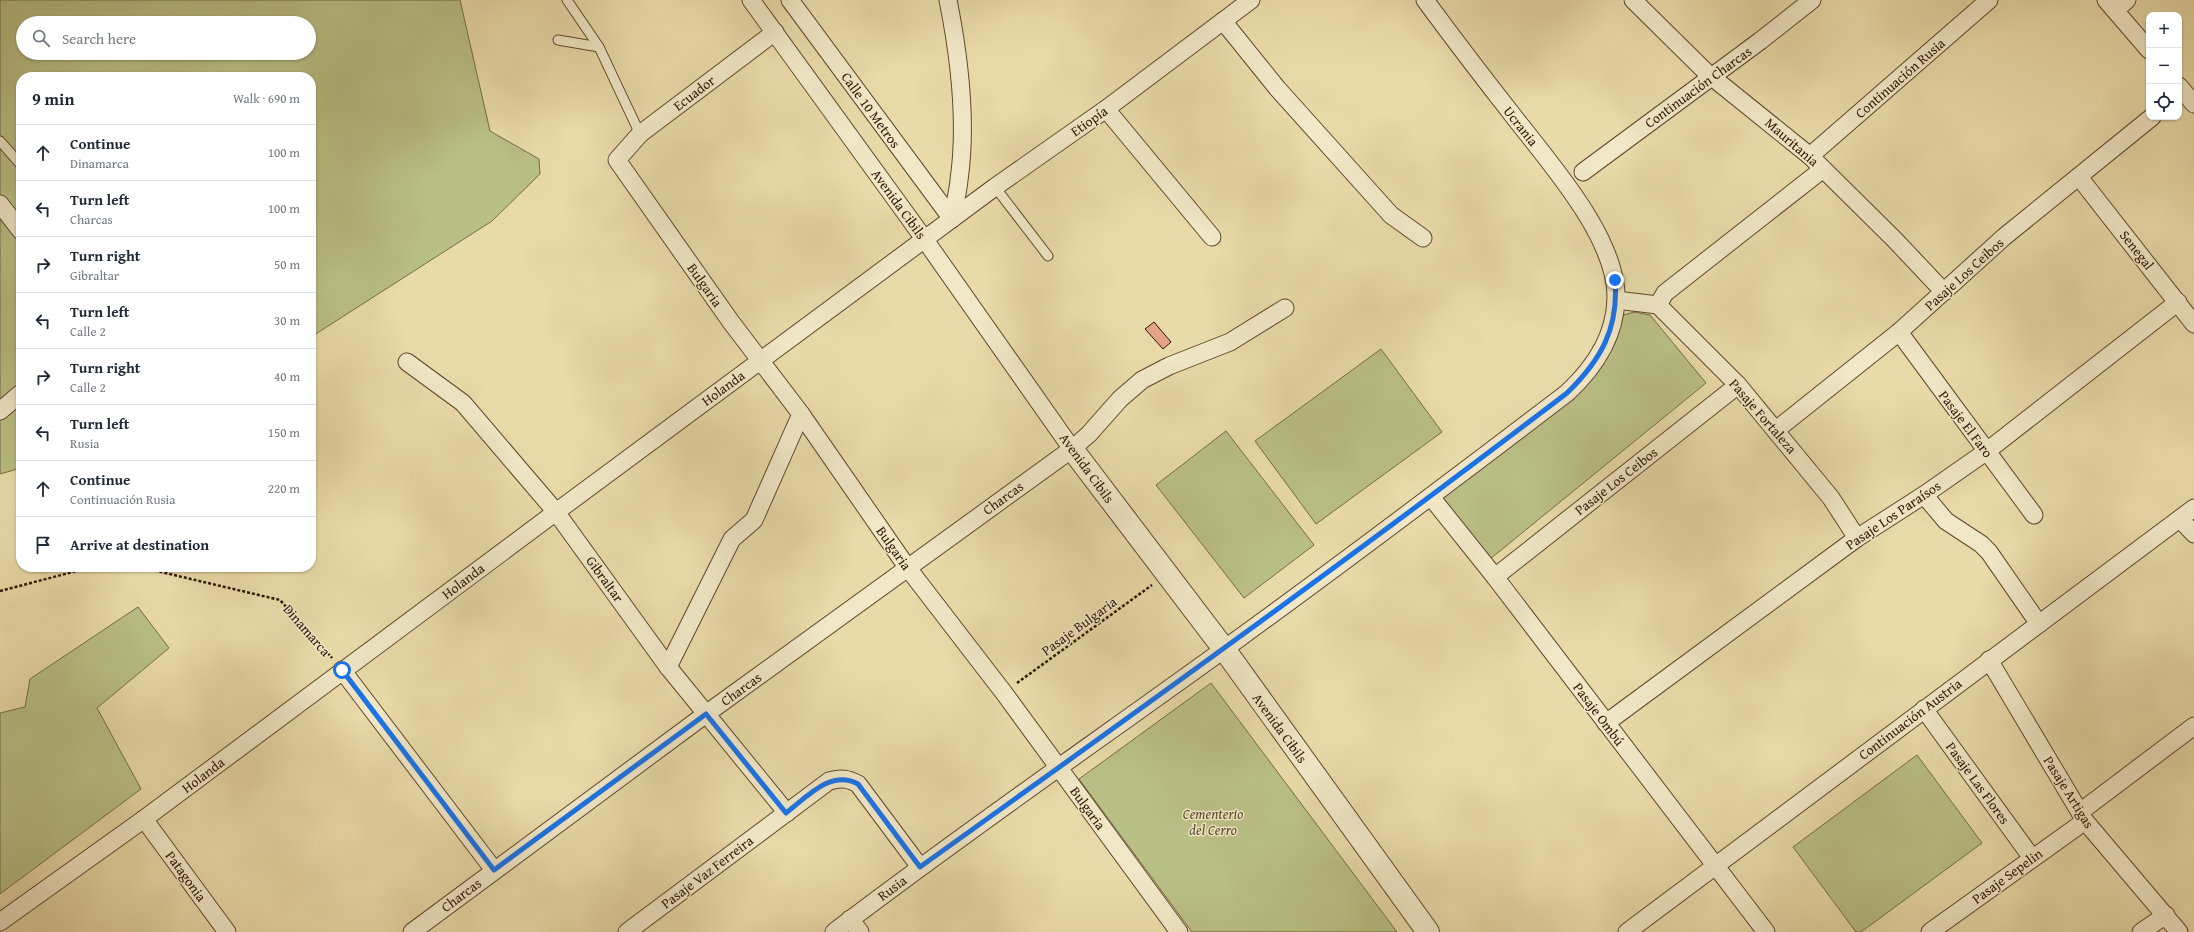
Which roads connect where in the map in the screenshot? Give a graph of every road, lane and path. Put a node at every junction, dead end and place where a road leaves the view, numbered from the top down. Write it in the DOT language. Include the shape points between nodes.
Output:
graph roads {
  1 [pos="568,0"];
  2 [pos="751,0"];
  3 [pos="790,0"];
  4 [pos="948,0"];
  5 [pos="1251,0"];
  6 [pos="1425,0"];
  7 [pos="1633,0"];
  8 [pos="1812,0"];
  9 [pos="1989,0"];
  10 [pos="2116,3"];
  11 [pos="1223,21"];
  12 [pos="775,32"];
  13 [pos="558,40"];
  14 [pos="599,47"];
  15 [pos="2148,48"];
  16 [pos="1712,76"];
  17 [pos="1106,109"];
  18 [pos="2148,120"];
  19 [pos="640,134"];
  20 [pos="0,141"];
  21 [pos="1810,156"];
  22 [pos="16,159"];
  23 [pos="617,160"];
  24 [pos="1823,169"];
  25 [pos="1583,172"];
  26 [pos="2079,177"];
  27 [pos="995,187"];
  28 [pos="0,204"];
  29 [pos="952,219"];
  30 [pos="16,225"];
  31 [pos="1212,237"];
  32 [pos="1423,238"];
  33 [pos="925,240"];
  34 [pos="1048,256"];
  35 [pos="1944,292"];
  36 [pos="1616,300"];
  37 [pos="2178,302"];
  38 [pos="1658,305"];
  39 [pos="1285,308"];
  40 [pos="2194,324"];
  41 [pos="1899,332"];
  42 [pos="761,361"];
  43 [pos="407,362"];
  44 [pos="1738,385"];
  45 [pos="16,397"];
  46 [pos="0,411"];
  47 [pos="801,414"];
  48 [pos="1776,430"];
  49 [pos="1072,449"];
  50 [pos="1987,451"];
  51 [pos="1924,495"];
  52 [pos="1431,497"];
  53 [pos="2194,508"];
  54 [pos="556,512"];
  55 [pos="2034,515"];
  56 [pos="2180,519"];
  57 [pos="2194,534"];
  58 [pos="1857,538"];
  59 [pos="907,567"];
  60 [pos="73,572"];
  61 [pos="161,572"];
  62 [pos="1166,575"];
  63 [pos="1495,577"];
  64 [pos="0,591"];
  65 [pos="2039,624"];
  66 [pos="1224,649"];
  67 [pos="1989,660"];
  68 [pos="668,667"];
  69 [pos="342,670"];
  70 [pos="1004,693"];
  71 [pos="1924,708"];
  72 [pos="706,714"];
  73 [pos="1606,723"];
  74 [pos="2194,726"];
  75 [pos="1059,768"];
  76 [pos="786,813"];
  77 [pos="2083,816"];
  78 [pos="144,819"];
  79 [pos="2032,858"];
  80 [pos="1715,865"];
  81 [pos="920,867"];
  82 [pos="494,870"];
  83 [pos="2166,915"];
  84 [pos="0,922"];
  85 [pos="855,926"];
  86 [pos="416,931"];
  87 [pos="227,932"];
  88 [pos="627,932"];
  89 [pos="834,932"];
  90 [pos="1178,932"];
  91 [pos="1428,932"];
  92 [pos="1626,932"];
  93 [pos="1766,932"];
  94 [pos="1930,932"];
  95 [pos="2141,932"];
  96 [pos="2179,932"];
  1 -- 14 [label="lane"];
  2 -- 12 [label="street, Avenida Cibils"];
  3 -- 29 [label="street, Calle 10 Metros"];
  4 -- 29 [label="street" via="959,78 962,130 960,180"];
  5 -- 11 [label="street, Etiopía"];
  6 -- 36 [label="street, Ucrania" via="1566,185 1599,236 1615,280"];
  7 -- 16 [label="street, Mauritania"];
  8 -- 16 [label="street, Continuación Charcas"];
  9 -- 21 [label="street, Continuación Rusia"];
  10 -- 15 [label="street"];
  11 -- 17 [label="street, Etiopía"];
  11 -- 32 [label="street" via="1277,88 1376,199 1391,215"];
  12 -- 19 [label="street, Ecuador"];
  12 -- 33 [label="street, Avenida Cibils"];
  13 -- 14 [label="lane"];
  14 -- 19 [label="lane"];
  16 -- 21 [label="street, Mauritania"];
  16 -- 25 [label="street, Continuación Charcas"];
  17 -- 27 [label="street, Etiopía"];
  17 -- 31 [label="street"];
  18 -- 26 [label="street, Pasaje Los Ceibos"];
  19 -- 23 [label="street, Ecuador"];
  20 -- 22 [label="lane"];
  21 -- 24 [label="street, Mauritania"];
  23 -- 42 [label="street, Bulgaria"];
  24 -- 35 [label="street, Mauritania" via="1894,238"];
  24 -- 38 [label="street" via="1665,293"];
  26 -- 35 [label="street, Pasaje Los Ceibos" via="2004,237"];
  26 -- 37 [label="street, Senegal"];
  27 -- 29 [label="street, Etiopía"];
  27 -- 34 [label="lane"];
  28 -- 30 [label="street"];
  29 -- 33 [label="street, Etiopía"];
  33 -- 42 [label="street, Holanda"];
  33 -- 49 [label="street, Avenida Cibils"];
  35 -- 41 [label="street, Pasaje Los Ceibos"];
  36 -- 38 [label="street"];
  36 -- 52 [label="street" via="1608,339 1583,378"];
  37 -- 40 [label="street, Senegal"];
  37 -- 50 [label="street, Pasaje Los Paraísos"];
  38 -- 44 [label="street, Pasaje Fortaleza"];
  39 -- 49 [label="street, Charcas" via="1230,342 1169,366 1142,380"];
  41 -- 48 [label="street, Pasaje Los Ceibos"];
  41 -- 50 [label="street, Pasaje El Faro"];
  42 -- 47 [label="street, Bulgaria"];
  42 -- 54 [label="street, Holanda"];
  43 -- 54 [label="street, Gibraltar" via="463,403"];
  44 -- 48 [label="street, Pasaje Fortaleza"];
  44 -- 63 [label="street, Pasaje Los Ceibos"];
  45 -- 46 [label="street"];
  47 -- 59 [label="street, Bulgaria"];
  47 -- 68 [label="street" via="754,520 732,539"];
  48 -- 58 [label="street, Pasaje Fortaleza" via="1832,498"];
  49 -- 59 [label="street, Charcas"];
  49 -- 62 [label="street, Avenida Cibils"];
  50 -- 51 [label="street, Pasaje Los Paraísos"];
  50 -- 55 [label="street, Pasaje El Faro"];
  51 -- 58 [label="street, Pasaje Los Paraísos"];
  51 -- 65 [label="street" via="1946,521 1981,544"];
  52 -- 63 [label="street, Pasaje Ombú"];
  52 -- 66 [label="street"];
  53 -- 56 [label="street, Continuación Austria"];
  54 -- 68 [label="street, Gibraltar"];
  54 -- 69 [label="street, Holanda"];
  56 -- 57 [label="street"];
  56 -- 65 [label="street, Continuación Austria"];
  58 -- 73 [label="street, Pasaje Los Paraísos"];
  59 -- 70 [label="street, Bulgaria"];
  59 -- 72 [label="street, Charcas"];
  60 -- 64 [label="path"];
  61 -- 69 [label="path, Dinamarca" via="280,600"];
  62 -- 66 [label="street, Avenida Cibils"];
  62 -- 70 [label="path, Pasaje Bulgaria"];
  63 -- 73 [label="street, Pasaje Ombú"];
  65 -- 67 [label="street, Continuación Austria"];
  66 -- 75 [label="street, Rusia"];
  66 -- 91 [label="street, Avenida Cibils"];
  67 -- 71 [label="street, Continuación Austria"];
  67 -- 77 [label="street, Pasaje Artigas"];
  68 -- 72 [label="street, Gibraltar"];
  69 -- 78 [label="street, Holanda"];
  69 -- 82 [label="street"];
  70 -- 75 [label="street, Bulgaria"];
  71 -- 79 [label="street, Pasaje Las Flores"];
  71 -- 80 [label="street, Continuación Austria"];
  72 -- 76 [label="street, Gibraltar"];
  72 -- 82 [label="street, Charcas"];
  73 -- 80 [label="street, Pasaje Ombú"];
  74 -- 77 [label="street, Pasaje Sepelin"];
  75 -- 81 [label="street, Rusia"];
  75 -- 90 [label="street, Bulgaria"];
  76 -- 81 [label="street, Pasaje Vaz Ferreira" via="829,781 849,779 858,784"];
  76 -- 88 [label="street, Pasaje Vaz Ferreira"];
  77 -- 79 [label="street, Pasaje Sepelin"];
  77 -- 83 [label="street, Pasaje Artigas"];
  78 -- 84 [label="street, Holanda"];
  78 -- 87 [label="street, Patagonia"];
  79 -- 94 [label="street, Pasaje Sepelin"];
  80 -- 92 [label="street, Continuación Austria"];
  80 -- 93 [label="street, Pasaje Ombú"];
  81 -- 85 [label="street, Rusia"];
  82 -- 86 [label="street, Charcas"];
  83 -- 95 [label="street"];
  83 -- 96 [label="street, Pasaje Artigas"];
  85 -- 89 [label="street, Rusia"];
}
